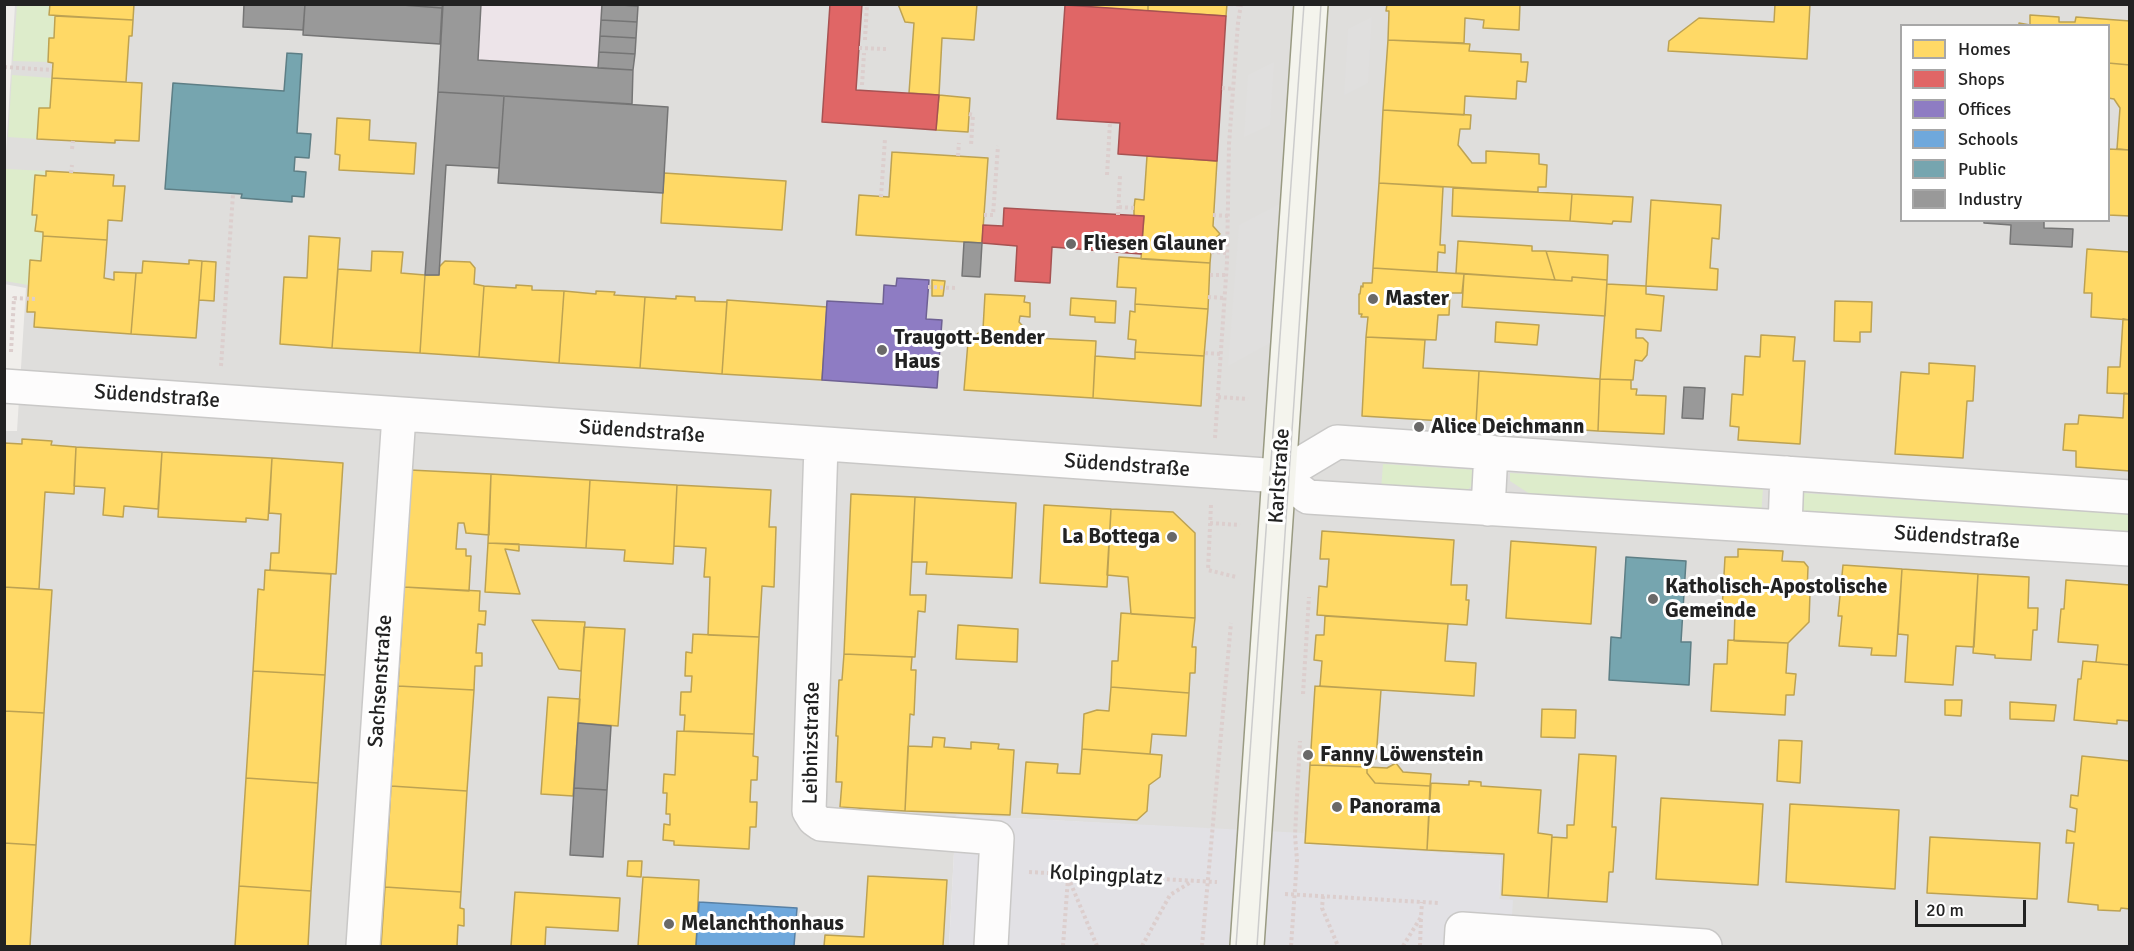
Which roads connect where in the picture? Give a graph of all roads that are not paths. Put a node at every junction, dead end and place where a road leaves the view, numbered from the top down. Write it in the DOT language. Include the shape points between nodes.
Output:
graph roads {
  1 [pos="1311,4"];
  2 [pos="7,386"];
  3 [pos="399,414"];
  4 [pos="821,445"];
  5 [pos="1491,452"];
  6 [pos="1787,473"];
  7 [pos="1280,476"];
  8 [pos="2130,497"];
  9 [pos="1488,508"];
  10 [pos="1785,527"];
  11 [pos="2130,549"];
  12 [pos="1462,938"];
  13 [pos="363,946"];
  14 [pos="991,946"];
  15 [pos="1247,946"];
  16 [pos="1705,946"];
  1 -- 7 [label="main road, Karlstraße"];
  2 -- 3 [label="street, Südendstraße"];
  3 -- 4 [label="street, Südendstraße"];
  3 -- 13 [label="street, Sachsenstraße"];
  4 -- 7 [label="street, Südendstraße"];
  4 -- 14 [label="street, Leibnizstraße" via="809,811 821,824 998,838"];
  5 -- 6 [label="street"];
  5 -- 7 [label="street" via="1337,442"];
  5 -- 9 [label="street"];
  6 -- 8 [label="street"];
  6 -- 10 [label="street"];
  7 -- 9 [label="street, Südendstraße" via="1308,497"];
  7 -- 15 [label="main road, Karlstraße"];
  9 -- 10 [label="street, Südendstraße"];
  10 -- 11 [label="street, Südendstraße"];
  12 -- 16 [label="street"];
}
